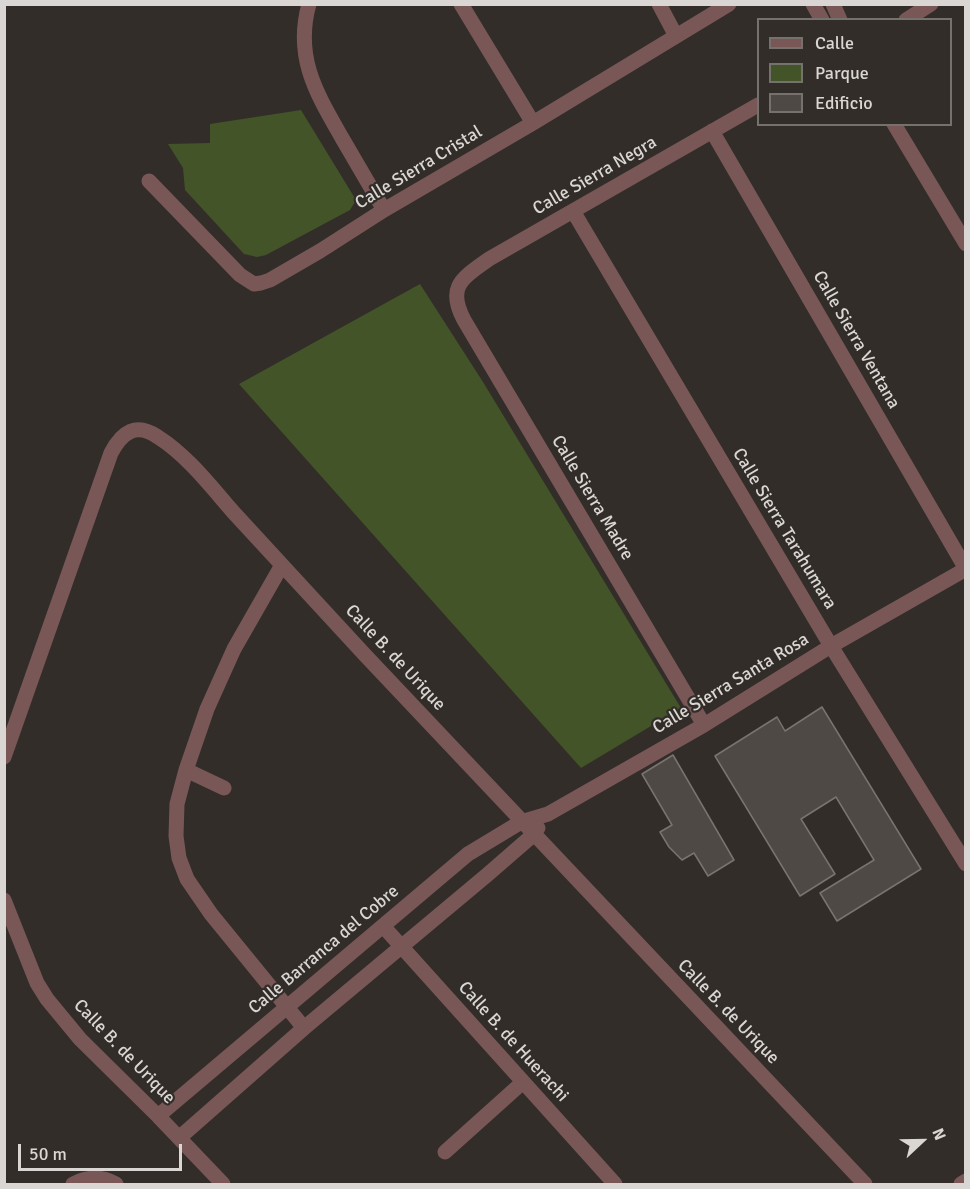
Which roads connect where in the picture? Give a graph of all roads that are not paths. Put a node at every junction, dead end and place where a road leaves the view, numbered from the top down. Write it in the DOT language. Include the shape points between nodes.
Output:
graph roads {
  1 [pos="309,4"];
  2 [pos="460,4"];
  3 [pos="659,4"];
  4 [pos="729,4"];
  5 [pos="813,4"];
  6 [pos="833,4"];
  7 [pos="932,4"];
  8 [pos="821,18"];
  9 [pos="839,18"];
  10 [pos="909,18"];
  11 [pos="676,36"];
  12 [pos="757,106"];
  13 [pos="533,123"];
  14 [pos="895,126"];
  15 [pos="712,132"];
  16 [pos="149,181"];
  17 [pos="384,210"];
  18 [pos="573,211"];
  19 [pos="966,244"];
  20 [pos="457,288"];
  21 [pos="282,565"];
  22 [pos="966,569"];
  23 [pos="831,646"];
  24 [pos="704,725"];
  25 [pos="4,757"];
  26 [pos="186,770"];
  27 [pos="224,788"];
  28 [pos="548,813"];
  29 [pos="521,822"];
  30 [pos="533,835"];
  31 [pos="966,864"];
  32 [pos="4,900"];
  33 [pos="383,926"];
  34 [pos="401,947"];
  35 [pos="286,1007"];
  36 [pos="304,1028"];
  37 [pos="523,1082"];
  38 [pos="158,1116"];
  39 [pos="179,1138"];
  40 [pos="445,1152"];
  41 [pos="966,1181"];
  42 [pos="74,1185"];
  43 [pos="116,1185"];
  44 [pos="223,1185"];
  45 [pos="615,1185"];
  46 [pos="866,1185"];
  47 [pos="961,1185"];
  1 -- 17 [label="street" via="304,36 311,80"];
  2 -- 13 [label="street"];
  3 -- 11 [label="street"];
  4 -- 11 [label="street, Calle Sierra Cristal"];
  5 -- 8 [label="street"];
  6 -- 9 [label="street"];
  7 -- 10 [label="street"];
  11 -- 13 [label="street, Calle Sierra Cristal"];
  12 -- 15 [label="street, Calle Sierra Negra"];
  13 -- 17 [label="street, Calle Sierra Cristal"];
  14 -- 19 [label="street"];
  15 -- 18 [label="street, Calle Sierra Negra"];
  15 -- 22 [label="street, Calle Sierra Ventana"];
  16 -- 17 [label="street, Calle Sierra Cristal" via="240,275 254,284 320,251"];
  18 -- 20 [label="street, Calle Sierra Negra" via="489,259"];
  18 -- 23 [label="street, Calle Sierra Tarahumara"];
  20 -- 24 [label="street, Calle Sierra Madre" via="456,302 464,320"];
  21 -- 25 [label="street, Calle B. de Urique" via="178,452 156,435 133,430 123,435 111,453"];
  21 -- 26 [label="street" via="234,649"];
  21 -- 29 [label="street, Calle B. de Urique"];
  22 -- 23 [label="street, Calle Sierra Santa Rosa"];
  23 -- 24 [label="street, Calle Sierra Santa Rosa"];
  23 -- 31 [label="street, Calle Sierra Tarahumara"];
  24 -- 28 [label="street, Calle Sierra Santa Rosa"];
  26 -- 27 [label="street"];
  26 -- 35 [label="street" via="177,804 176,836 187,879"];
  28 -- 29 [label="street, Calle Sierra Santa Rosa"];
  28 -- 30 [label="street, Calle Sierra Santa Rosa"];
  29 -- 30 [label="street, Calle B. de Urique"];
  29 -- 33 [label="street, Calle Barranca del Cobre" via="468,854"];
  30 -- 34 [label="street"];
  30 -- 46 [label="street, Calle B. de Urique"];
  32 -- 38 [label="street, Calle B. de Urique" via="47,999 80,1039"];
  33 -- 34 [label="street, Calle B. de Huerachi"];
  33 -- 35 [label="street, Calle Barranca del Cobre"];
  34 -- 36 [label="street"];
  34 -- 37 [label="street, Calle B. de Huerachi"];
  35 -- 36 [label="street"];
  35 -- 38 [label="street, Calle Barranca del Cobre"];
  36 -- 39 [label="street"];
  37 -- 40 [label="street"];
  37 -- 45 [label="street, Calle B. de Huerachi"];
  38 -- 39 [label="street, Calle B. de Urique"];
  39 -- 44 [label="street, Calle B. de Urique"];
  41 -- 47 [label="street"];
  42 -- 43 [label="street" via="94,1177"];
}
